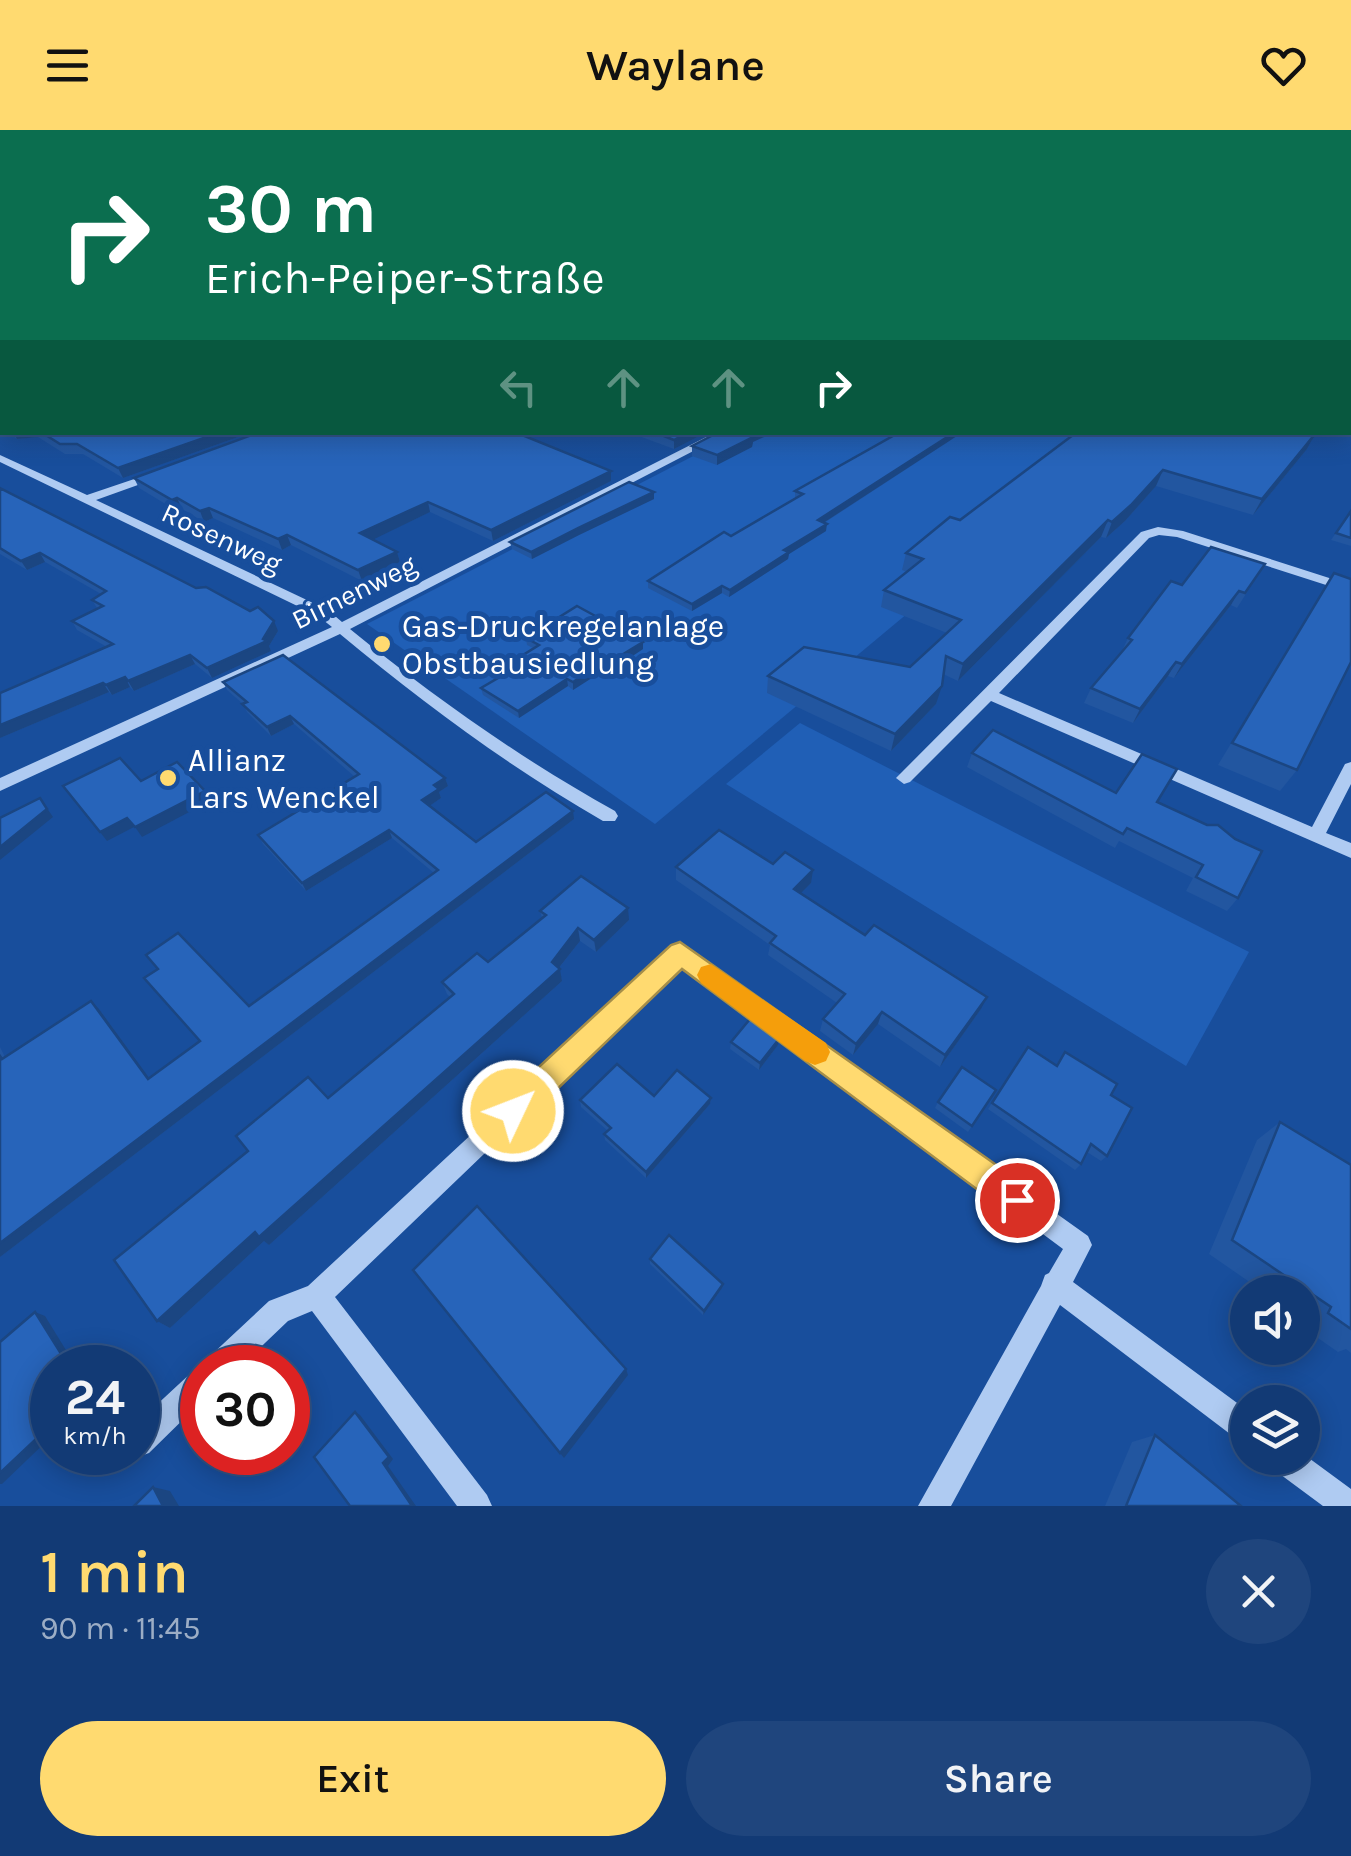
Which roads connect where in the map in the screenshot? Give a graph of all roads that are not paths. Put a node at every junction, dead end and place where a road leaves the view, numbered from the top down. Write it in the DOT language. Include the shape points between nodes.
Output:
graph roads {
  1 [pos="719,435"];
  2 [pos="0,458"];
  3 [pos="171,470"];
  4 [pos="84,500"];
  5 [pos="1351,589"];
  6 [pos="340,628"];
  7 [pos="989,694"];
  8 [pos="1351,768"];
  9 [pos="904,778"];
  10 [pos="0,785"];
  11 [pos="608,816"];
  12 [pos="1316,836"];
  13 [pos="1351,851"];
  14 [pos="1054,1284"];
  15 [pos="317,1296"];
  16 [pos="243,1345"];
  17 [pos="180,1403"];
  18 [pos="1230,1416"];
  19 [pos="160,1421"];
  20 [pos="1307,1475"];
  21 [pos="476,1506"];
  22 [pos="934,1506"];
  23 [pos="1348,1506"];
  1 -- 6 [label="street, Birnenweg"];
  2 -- 4 [label="street, Rosenweg"];
  3 -- 4 [label="street"];
  4 -- 6 [label="street, Rosenweg" via="324,613"];
  5 -- 7 [label="street" via="1158,531"];
  6 -- 10 [label="street, Birnenweg"];
  6 -- 11 [label="street, Rosenweg" via="544,780"];
  7 -- 9 [label="street"];
  7 -- 12 [label="street"];
  8 -- 12 [label="street"];
  12 -- 13 [label="street"];
  14 -- 15 [label="street" via="1078,1245 680,953"];
  14 -- 18 [label="street"];
  14 -- 22 [label="street"];
  15 -- 16 [label="street" via="279,1311"];
  15 -- 21 [label="street"];
  17 -- 19 [label="street"];
  20 -- 23 [label="street"];
}
